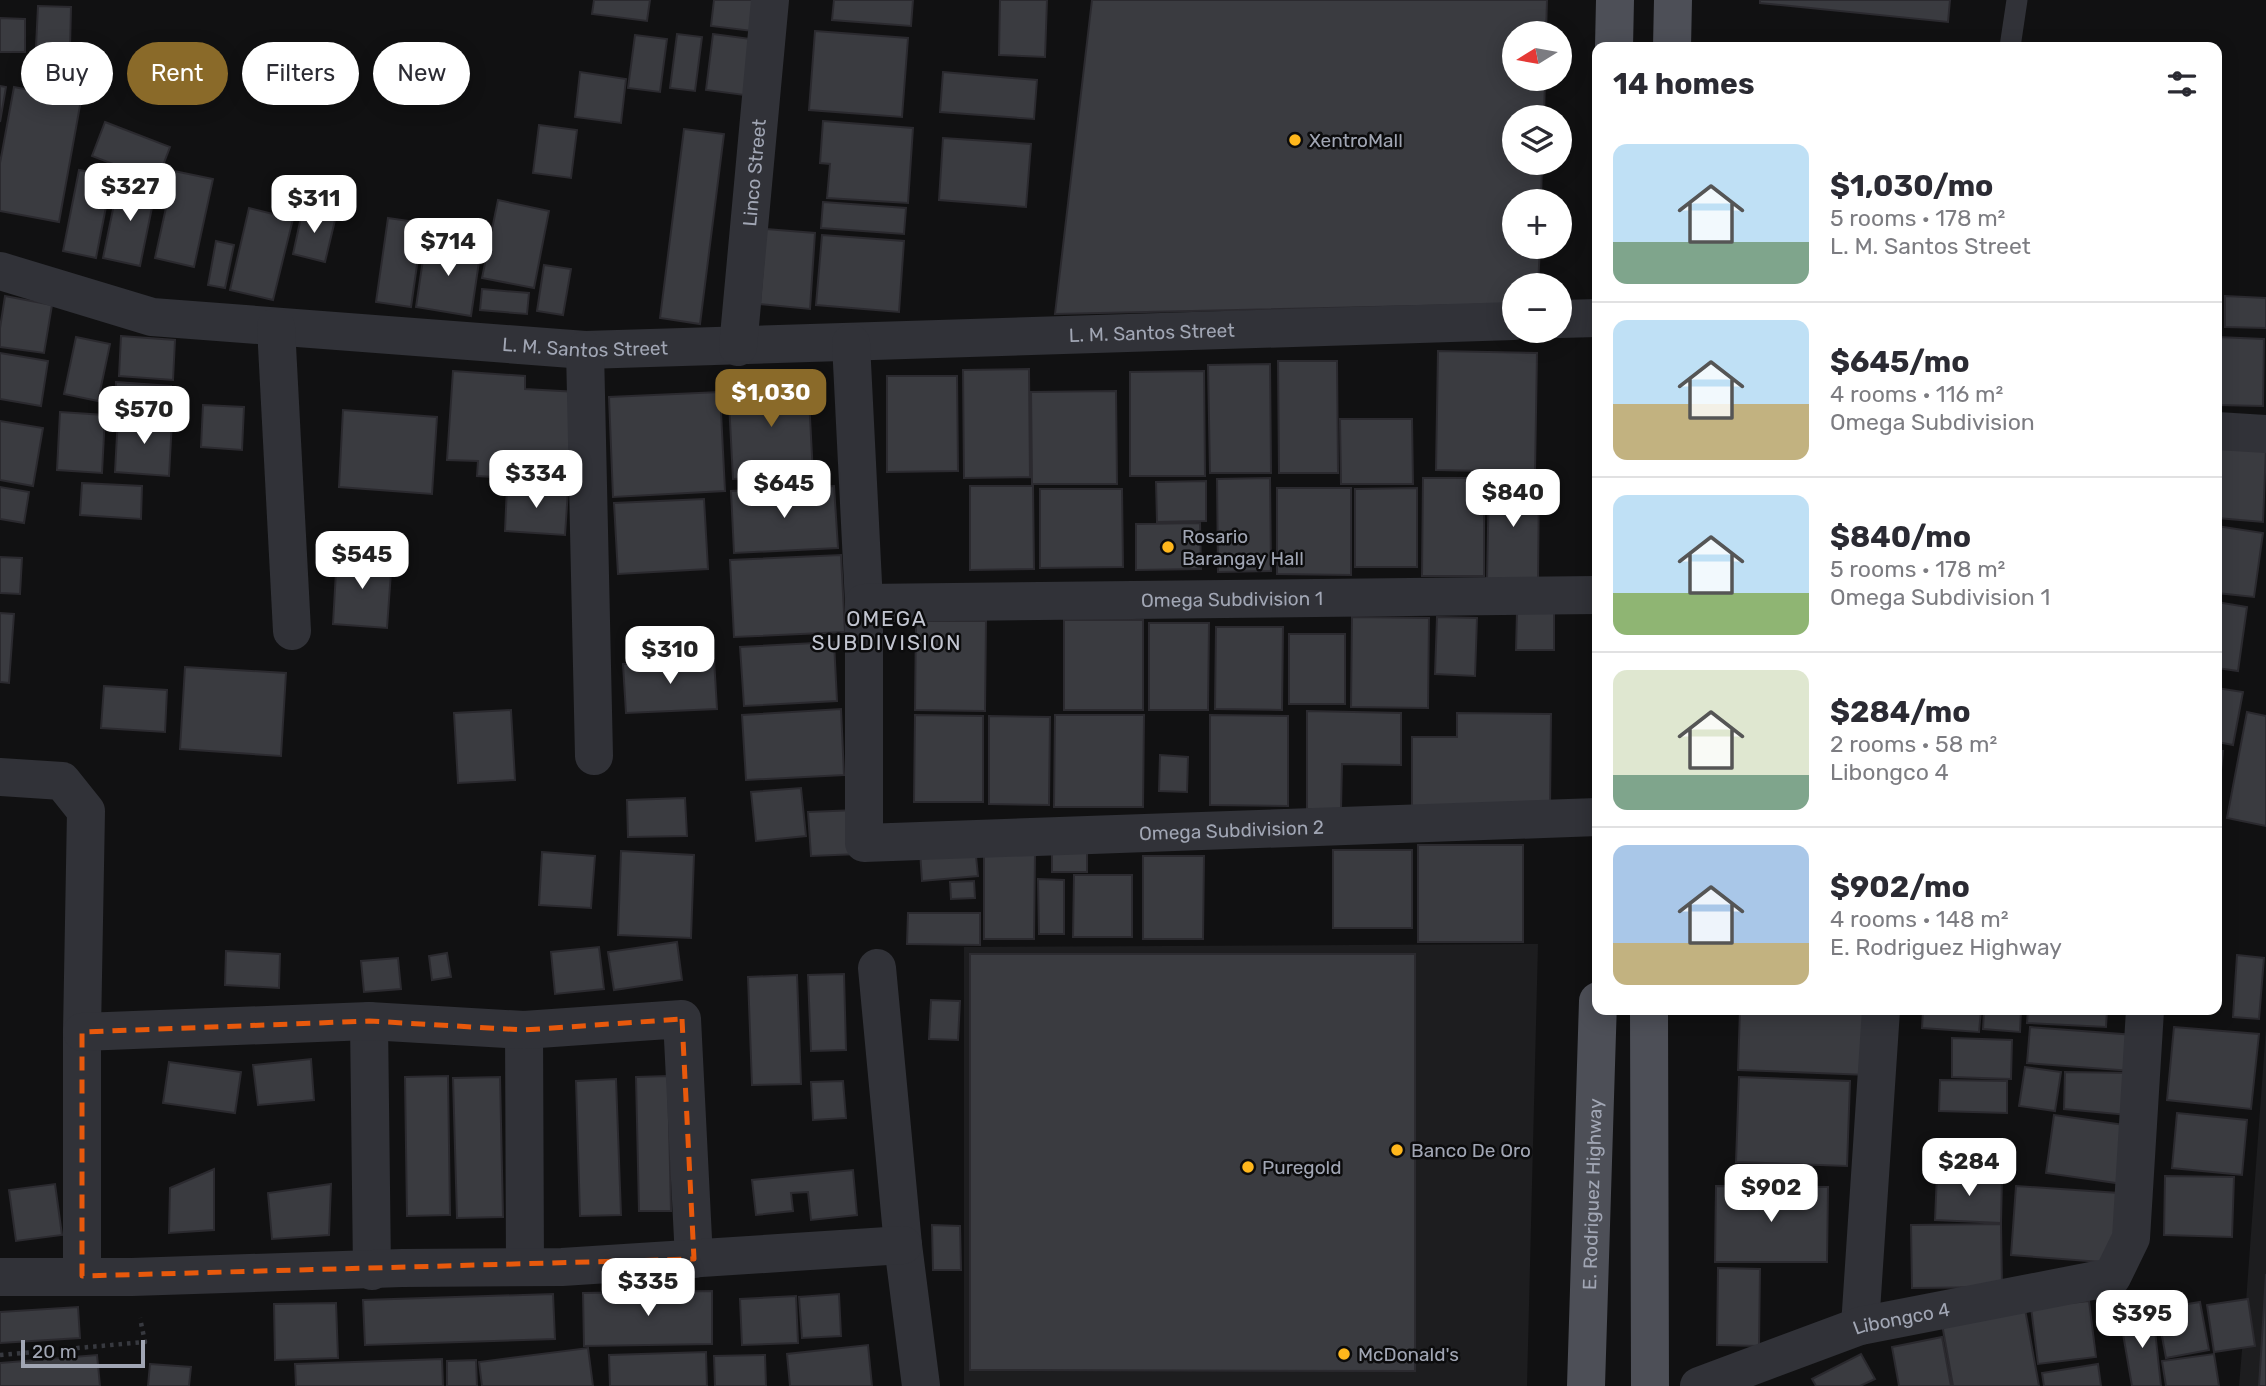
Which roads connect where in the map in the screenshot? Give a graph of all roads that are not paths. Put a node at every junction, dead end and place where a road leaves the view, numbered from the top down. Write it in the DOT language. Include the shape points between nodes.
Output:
graph roads {
  1 [pos="770,0"];
  2 [pos="1615,0"];
  3 [pos="1672,0"];
  4 [pos="2017,0"];
  5 [pos="1614,42"];
  6 [pos="1672,42"];
  7 [pos="2011,42"];
  8 [pos="0,271"];
  9 [pos="1592,318"];
  10 [pos="1572,319"];
  11 [pos="1502,321"];
  12 [pos="276,327"];
  13 [pos="851,343"];
  14 [pos="738,346"];
  15 [pos="585,350"];
  16 [pos="2222,431"];
  17 [pos="2266,434"];
  18 [pos="1592,594"];
  19 [pos="864,603"];
  20 [pos="292,631"];
  21 [pos="594,756"];
  22 [pos="0,777"];
  23 [pos="1592,817"];
  24 [pos="877,968"];
  25 [pos="1598,1015"];
  26 [pos="1650,1015"];
  27 [pos="1881,1015"];
  28 [pos="2145,1015"];
  29 [pos="369,1021"];
  30 [pos="524,1030"];
  31 [pos="82,1032"];
  32 [pos="903,1245"];
  33 [pos="694,1259"];
  34 [pos="525,1267"];
  35 [pos="372,1271"];
  36 [pos="82,1276"];
  37 [pos="0,1277"];
  38 [pos="1860,1326"];
  39 [pos="921,1386"];
  40 [pos="1586,1386"];
  41 [pos="1650,1386"];
  42 [pos="1699,1386"];
  1 -- 14 [label="street, Linco Street"];
  2 -- 5 [label="main road"];
  3 -- 6 [label="main road"];
  4 -- 7 [label="lane"];
  8 -- 12 [label="street, L. M. Santos Street" via="152,317"];
  9 -- 10 [label="street"];
  11 -- 13 [label="street, L. M. Santos Street"];
  12 -- 15 [label="street, L. M. Santos Street"];
  12 -- 20 [label="street"];
  13 -- 14 [label="street, L. M. Santos Street"];
  13 -- 19 [label="street"];
  14 -- 15 [label="street, L. M. Santos Street"];
  15 -- 21 [label="street"];
  16 -- 17 [label="street"];
  18 -- 19 [label="street, Omega Subdivision 1"];
  19 -- 23 [label="street, Omega Subdivision 2" via="864,843"];
  22 -- 31 [label="street" via="62,781 86,811"];
  24 -- 32 [label="street"];
  25 -- 40 [label="main road, E. Rodriguez Highway"];
  26 -- 41 [label="main road"];
  27 -- 38 [label="street"];
  28 -- 38 [label="street, Libongco 4" via="2131,1238 2112,1277"];
  29 -- 30 [label="street"];
  29 -- 31 [label="street"];
  29 -- 35 [label="street"];
  30 -- 33 [label="street" via="682,1019"];
  30 -- 34 [label="street"];
  31 -- 36 [label="street"];
  32 -- 33 [label="street"];
  32 -- 39 [label="street"];
  33 -- 34 [label="street"];
  34 -- 35 [label="street"];
  35 -- 36 [label="street"];
  36 -- 37 [label="street"];
  38 -- 42 [label="street, Libongco 4"];
}
